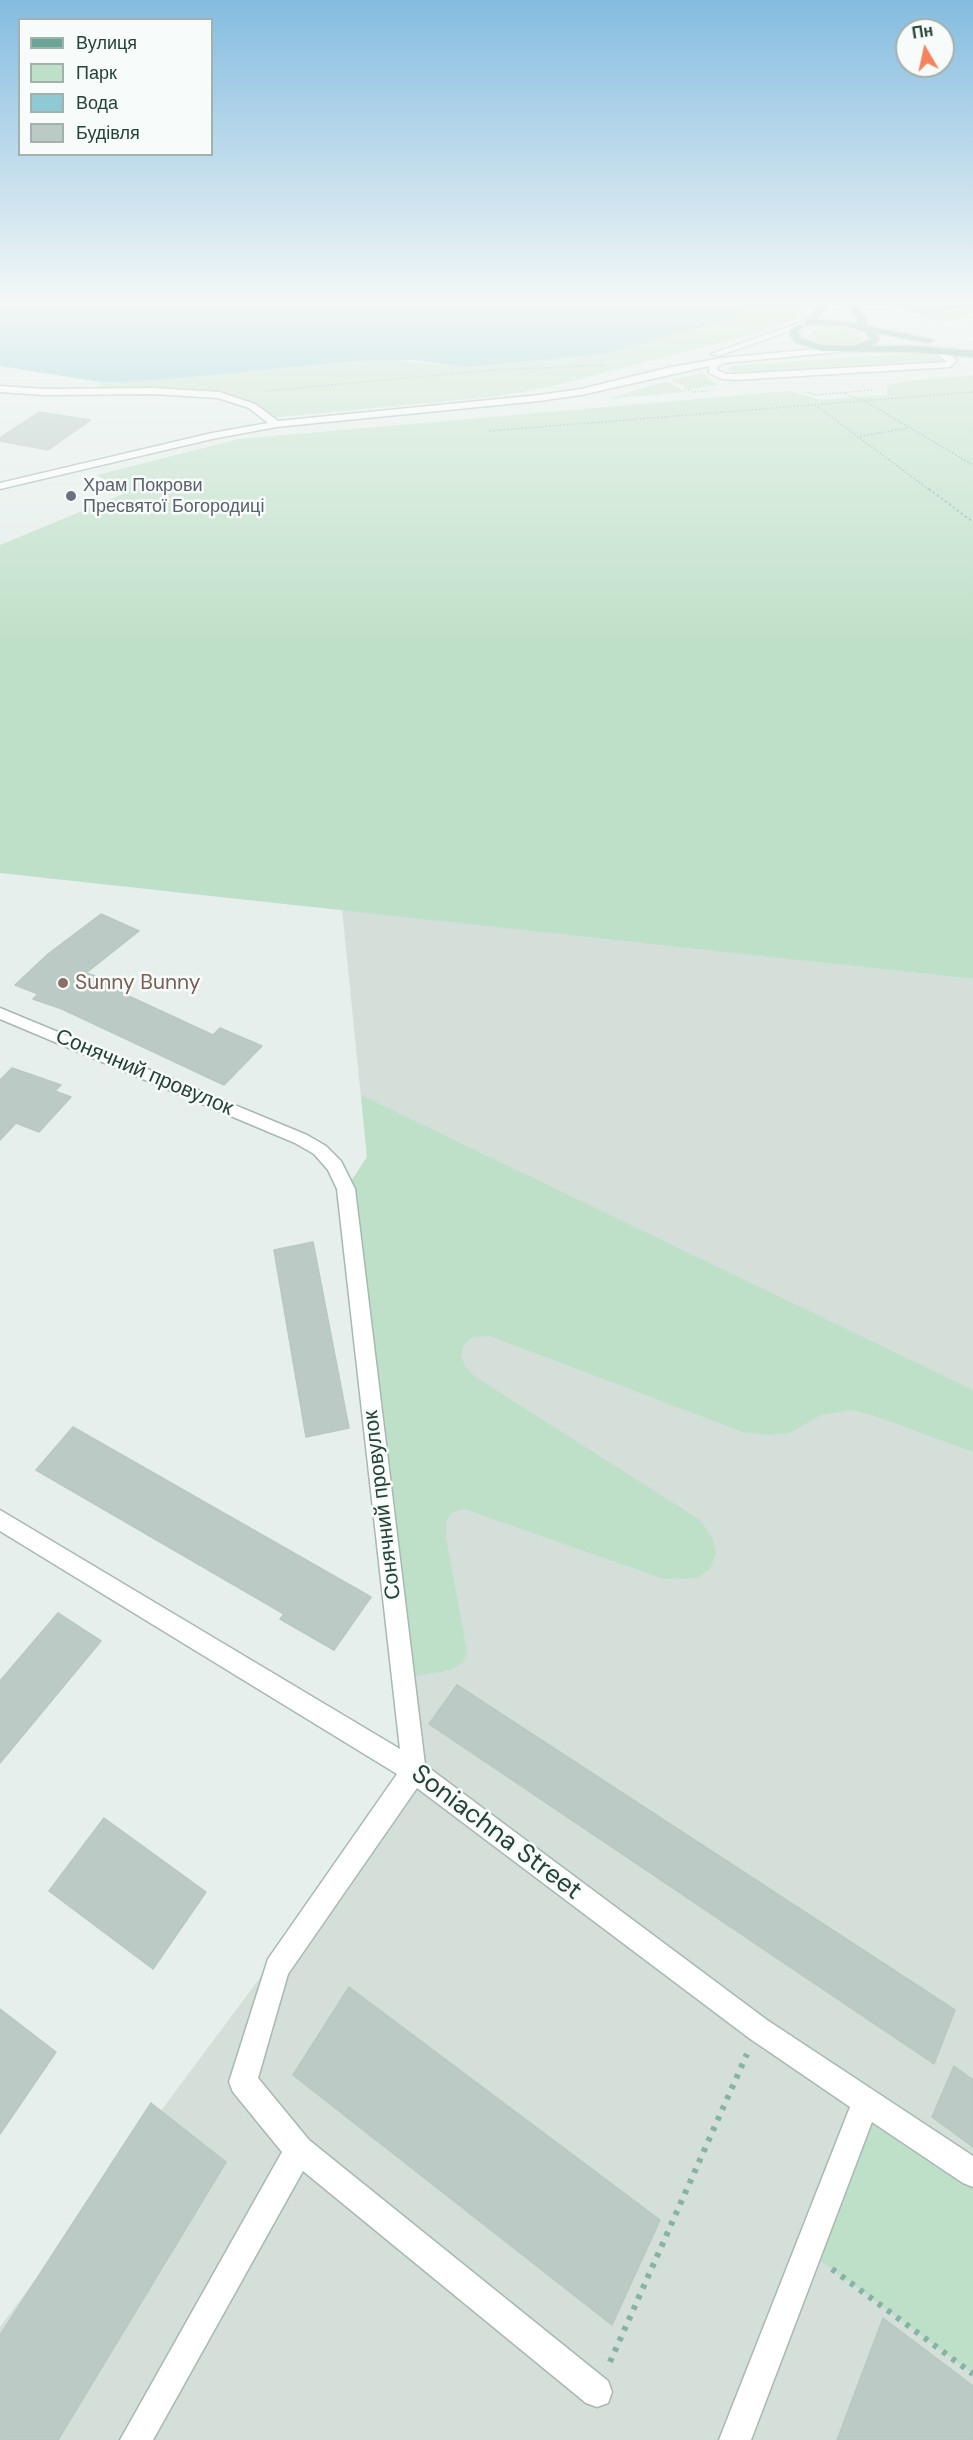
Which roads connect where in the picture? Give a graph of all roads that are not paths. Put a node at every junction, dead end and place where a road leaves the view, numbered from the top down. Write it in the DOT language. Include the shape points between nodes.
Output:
graph roads {
  1 [pos="266,417"];
  2 [pos="334,417"];
  3 [pos="276,424"];
  4 [pos="0,486"];
  5 [pos="0,1013"];
  6 [pos="0,1520"];
  7 [pos="414,1771"];
  8 [pos="866,2102"];
  9 [pos="299,2151"];
  10 [pos="973,2173"];
  11 [pos="597,2392"];
  12 [pos="136,2440"];
  13 [pos="735,2440"];
  1 -- 3 [label="street"];
  2 -- 3 [label="street"];
  3 -- 4 [label="street"];
  5 -- 7 [label="street, Сонячний провулок" via="301,1139 320,1150 341,1176 346,1189"];
  6 -- 7 [label="street, Soniachna Street"];
  7 -- 8 [label="street, Soniachna Street" via="758,2029"];
  7 -- 9 [label="street" via="277,1968 243,2082"];
  8 -- 10 [label="street, Soniachna Street"];
  8 -- 13 [label="street"];
  9 -- 11 [label="street"];
  9 -- 12 [label="street"];
}
